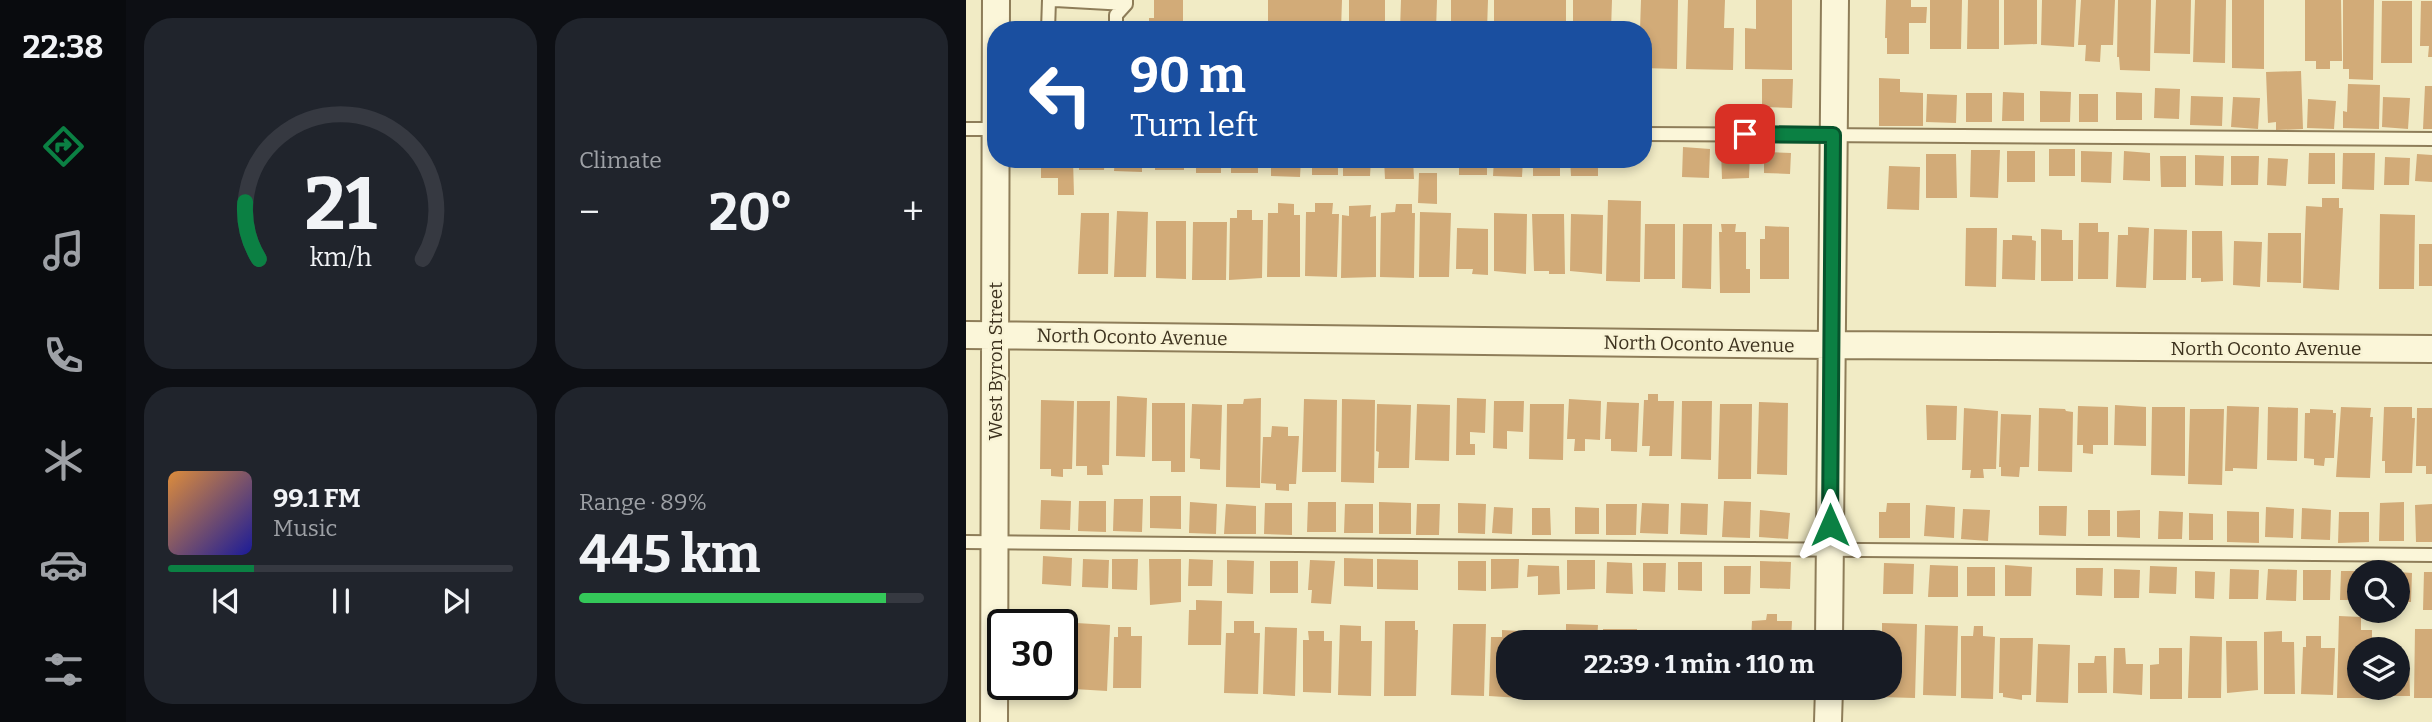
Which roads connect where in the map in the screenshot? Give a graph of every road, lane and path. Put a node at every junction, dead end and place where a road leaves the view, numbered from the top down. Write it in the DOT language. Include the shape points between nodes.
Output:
graph roads {
  1 [pos="996,0"];
  2 [pos="1049,0"];
  3 [pos="1055,0"];
  4 [pos="1835,0"];
  5 [pos="1126,2"];
  6 [pos="996,21"];
  7 [pos="1048,21"];
  8 [pos="1116,21"];
  9 [pos="966,129"];
  10 [pos="987,130"];
  11 [pos="1652,134"];
  12 [pos="1833,135"];
  13 [pos="2432,139"];
  14 [pos="995,168"];
  15 [pos="966,335"];
  16 [pos="995,335"];
  17 [pos="1832,345"];
  18 [pos="2432,349"];
  19 [pos="966,542"];
  20 [pos="995,542"];
  21 [pos="1830,550"];
  22 [pos="2432,555"];
  23 [pos="1829,630"];
  24 [pos="1829,700"];
  25 [pos="994,722"];
  26 [pos="1828,722"];
  1 -- 6 [label="street, West Byron Street"];
  2 -- 7 [label="lane"];
  3 -- 5 [label="lane"];
  4 -- 12 [label="street"];
  5 -- 8 [label="lane"];
  9 -- 10 [label="lane"];
  11 -- 12 [label="lane"];
  12 -- 13 [label="lane"];
  12 -- 17 [label="street"];
  14 -- 16 [label="street, West Byron Street"];
  15 -- 16 [label="street, North Oconto Avenue"];
  16 -- 17 [label="street, North Oconto Avenue"];
  16 -- 20 [label="street, West Byron Street"];
  17 -- 18 [label="street, North Oconto Avenue"];
  17 -- 21 [label="street"];
  19 -- 20 [label="lane"];
  20 -- 21 [label="lane"];
  20 -- 25 [label="street, West Byron Street"];
  21 -- 22 [label="lane"];
  21 -- 23 [label="street"];
  24 -- 26 [label="street"];
}
